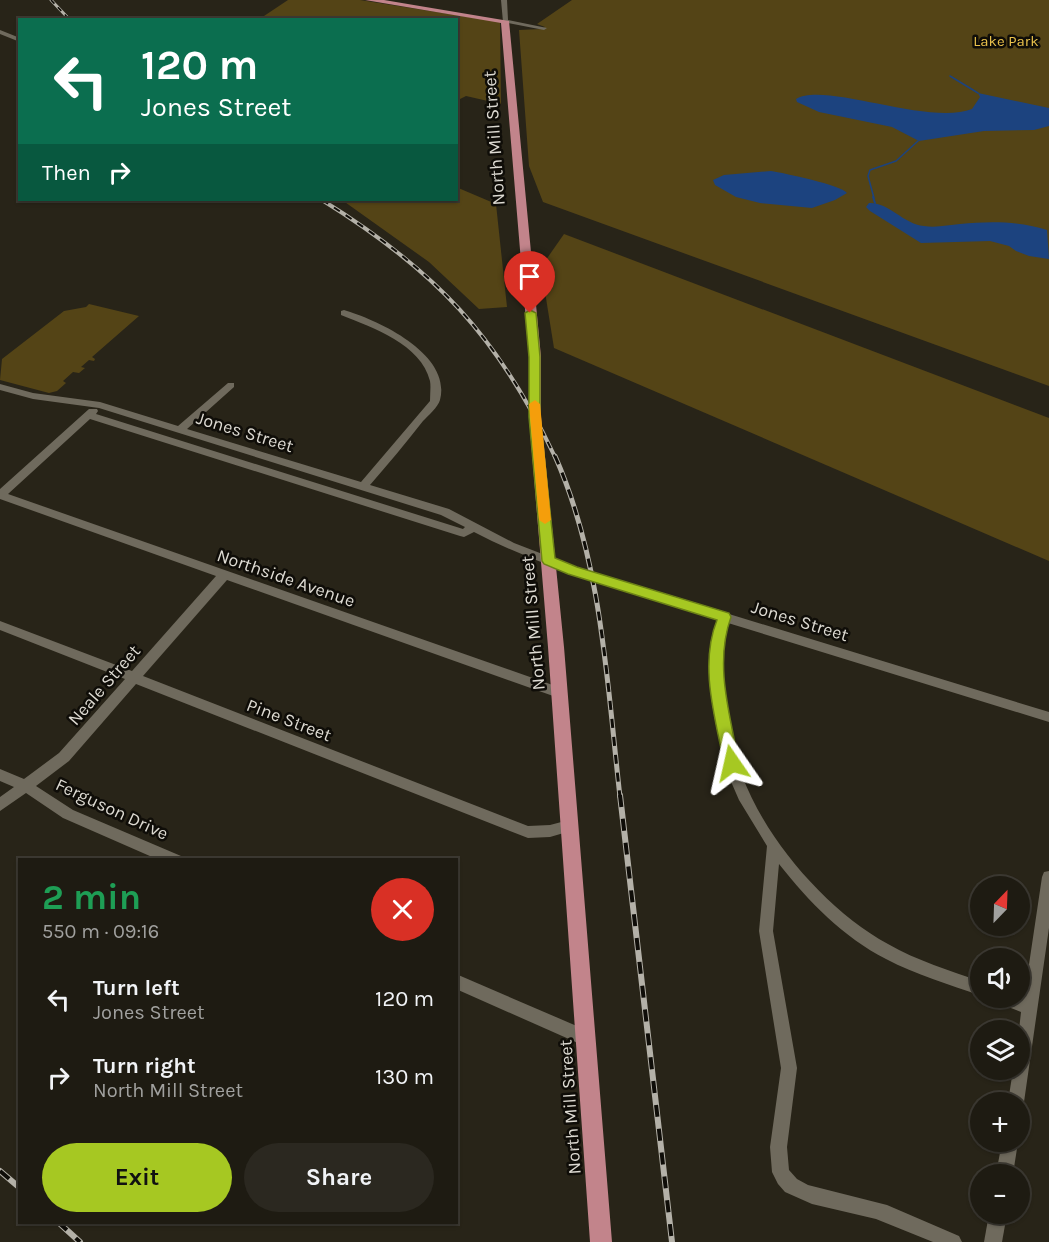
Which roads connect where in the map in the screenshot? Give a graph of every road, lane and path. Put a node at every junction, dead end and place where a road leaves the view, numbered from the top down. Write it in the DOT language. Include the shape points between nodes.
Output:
graph roads {
  1 [pos="369,0"];
  2 [pos="504,0"];
  3 [pos="505,21"];
  4 [pos="0,32"];
  5 [pos="507,36"];
  6 [pos="18,39"];
  7 [pos="344,313"];
  8 [pos="231,385"];
  9 [pos="0,387"];
  10 [pos="100,405"];
  11 [pos="89,415"];
  12 [pos="179,430"];
  13 [pos="363,487"];
  14 [pos="0,495"];
  15 [pos="476,527"];
  16 [pos="549,561"];
  17 [pos="224,575"];
  18 [pos="724,617"];
  19 [pos="0,625"];
  20 [pos="134,678"];
  21 [pos="560,693"];
  22 [pos="1049,717"];
  23 [pos="0,775"];
  24 [pos="27,787"];
  25 [pos="0,805"];
  26 [pos="569,826"];
  27 [pos="774,845"];
  28 [pos="171,858"];
  29 [pos="1049,877"];
  30 [pos="458,982"];
  31 [pos="970,985"];
  32 [pos="1031,1008"];
  33 [pos="587,1039"];
  34 [pos="1018,1092"];
  35 [pos="996,1224"];
  36 [pos="601,1242"];
  37 [pos="953,1242"];
  38 [pos="993,1242"];
  1 -- 3 [label="main road"];
  2 -- 3 [label="street, North Mill Street"];
  3 -- 5 [label="main road, North Mill Street"];
  3 -- 5 [label="street" via="542,28 520,29"];
  4 -- 6 [label="street"];
  5 -- 16 [label="main road, North Mill Street"];
  7 -- 13 [label="street" via="407,345 428,366 437,390 435,401"];
  8 -- 12 [label="street"];
  9 -- 10 [label="street, Jones Street" via="33,396"];
  10 -- 11 [label="street"];
  10 -- 12 [label="street, Jones Street"];
  11 -- 14 [label="street"];
  11 -- 15 [label="street, Jones Street" via="464,533"];
  12 -- 13 [label="street, Jones Street"];
  13 -- 15 [label="street, Jones Street" via="452,514"];
  14 -- 17 [label="street, Northside Avenue"];
  15 -- 16 [label="street, Jones Street"];
  16 -- 18 [label="street, Jones Street"];
  16 -- 21 [label="main road, North Mill Street"];
  17 -- 20 [label="street, Neale Street"];
  17 -- 21 [label="street, Northside Avenue"];
  18 -- 22 [label="street, Jones Street"];
  18 -- 27 [label="street" via="717,637 716,661 730,758 744,794"];
  19 -- 20 [label="street, Pine Street"];
  20 -- 24 [label="street, Neale Street" via="64,757"];
  20 -- 26 [label="street, Pine Street" via="528,832"];
  21 -- 26 [label="main road, North Mill Street"];
  23 -- 24 [label="street, Ferguson Drive"];
  24 -- 25 [label="street, Neale Street"];
  24 -- 28 [label="street, Ferguson Drive" via="68,814"];
  26 -- 33 [label="main road, North Mill Street"];
  27 -- 31 [label="street" via="816,897 863,938 888,953"];
  27 -- 37 [label="street" via="766,931 789,1068 779,1168 789,1184 807,1194 883,1213"];
  29 -- 32 [label="street"];
  30 -- 33 [label="street"];
  32 -- 34 [label="street"];
  33 -- 36 [label="main road, North Mill Street"];
  35 -- 38 [label="street"];
}
